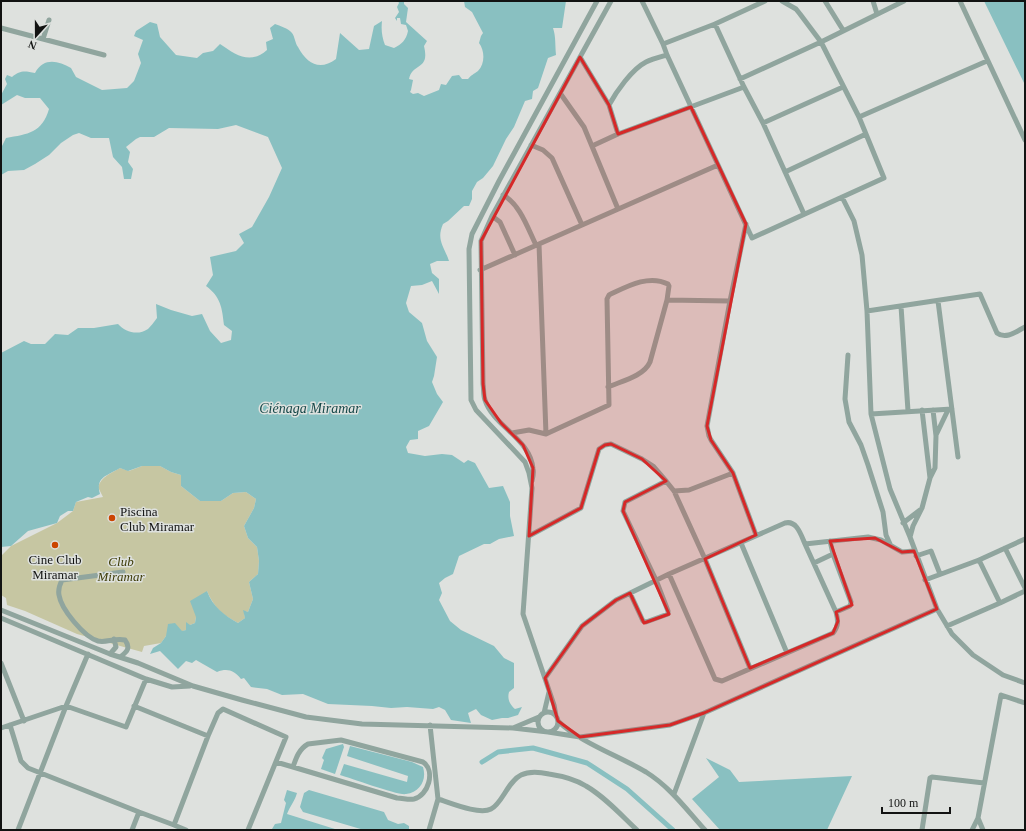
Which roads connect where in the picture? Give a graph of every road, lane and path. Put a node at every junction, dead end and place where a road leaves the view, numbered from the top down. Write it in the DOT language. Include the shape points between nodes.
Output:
graph roads {
  1 [pos="598,1"];
  2 [pos="611,1"];
  3 [pos="642,1"];
  4 [pos="765,1"];
  5 [pos="782,1"];
  6 [pos="825,1"];
  7 [pos="873,1"];
  8 [pos="904,1"];
  9 [pos="960,1"];
  10 [pos="877,14"];
  11 [pos="49,20"];
  12 [pos="715,24"];
  13 [pos="1,28"];
  14 [pos="843,30"];
  15 [pos="43,38"];
  16 [pos="821,42"];
  17 [pos="663,44"];
  18 [pos="104,55"];
  19 [pos="667,55"];
  20 [pos="580,57"];
  21 [pos="987,61"];
  22 [pos="740,79"];
  23 [pos="744,87"];
  24 [pos="843,87"];
  25 [pos="560,93"];
  26 [pos="609,105"];
  27 [pos="692,107"];
  28 [pos="859,117"];
  29 [pos="763,123"];
  30 [pos="618,134"];
  31 [pos="866,134"];
  32 [pos="1025,140"];
  33 [pos="531,145"];
  34 [pos="592,146"];
  35 [pos="718,165"];
  36 [pos="785,172"];
  37 [pos="503,195"];
  38 [pos="842,197"];
  39 [pos="618,209"];
  40 [pos="804,214"];
  41 [pos="492,216"];
  42 [pos="746,224"];
  43 [pos="582,225"];
  44 [pos="537,245"];
  45 [pos="515,255"];
  46 [pos="480,270"];
  47 [pos="667,300"];
  48 [pos="938,300"];
  49 [pos="730,301"];
  50 [pos="901,306"];
  51 [pos="867,311"];
  52 [pos="1025,327"];
  53 [pos="848,355"];
  54 [pos="608,386"];
  55 [pos="950,409"];
  56 [pos="922,410"];
  57 [pos="933,410"];
  58 [pos="908,411"];
  59 [pos="871,414"];
  60 [pos="512,432"];
  61 [pos="546,434"];
  62 [pos="936,436"];
  63 [pos="958,457"];
  64 [pos="733,473"];
  65 [pos="930,478"];
  66 [pos="666,481"];
  67 [pos="532,488"];
  68 [pos="674,491"];
  69 [pos="922,508"];
  70 [pos="903,523"];
  71 [pos="756,535"];
  72 [pos="529,536"];
  73 [pos="910,537"];
  74 [pos="1025,539"];
  75 [pos="830,541"];
  76 [pos="741,543"];
  77 [pos="805,544"];
  78 [pos="890,545"];
  79 [pos="1005,548"];
  80 [pos="833,554"];
  81 [pos="915,554"];
  82 [pos="705,558"];
  83 [pos="979,560"];
  84 [pos="814,563"];
  85 [pos="123,572"];
  86 [pos="669,574"];
  87 [pos="940,574"];
  88 [pos="656,580"];
  89 [pos="925,580"];
  90 [pos="1025,590"];
  91 [pos="630,593"];
  92 [pos="1000,603"];
  93 [pos="937,609"];
  94 [pos="1,610"];
  95 [pos="836,612"];
  96 [pos="1,618"];
  97 [pos="947,626"];
  98 [pos="114,639"];
  99 [pos="787,653"];
  100 [pos="88,654"];
  101 [pos="110,654"];
  102 [pos="120,657"];
  103 [pos="1,663"];
  104 [pos="750,668"];
  105 [pos="545,678"];
  106 [pos="146,679"];
  107 [pos="1025,683"];
  108 [pos="193,686"];
  109 [pos="549,692"];
  110 [pos="1025,703"];
  111 [pos="66,706"];
  112 [pos="134,706"];
  113 [pos="544,713"];
  114 [pos="704,713"];
  115 [pos="539,717"];
  116 [pos="557,719"];
  117 [pos="24,720"];
  118 [pos="10,725"];
  119 [pos="430,725"];
  120 [pos="1,728"];
  121 [pos="512,728"];
  122 [pos="548,732"];
  123 [pos="208,736"];
  124 [pos="580,737"];
  125 [pos="276,762"];
  126 [pos="293,767"];
  127 [pos="40,774"];
  128 [pos="984,783"];
  129 [pos="674,794"];
  130 [pos="438,799"];
  131 [pos="139,812"];
  132 [pos="978,818"];
  133 [pos="174,825"];
  134 [pos="18,830"];
  135 [pos="132,830"];
  136 [pos="186,830"];
  137 [pos="248,830"];
  138 [pos="429,830"];
  139 [pos="637,830"];
  140 [pos="705,830"];
  141 [pos="924,830"];
  142 [pos="972,830"];
  143 [pos="983,830"];
  1 -- 67 [label="street" via="499,181 472,234 469,249 472,405 525,462"];
  2 -- 20 [label="street"];
  3 -- 17 [label="street"];
  4 -- 12 [label="street"];
  5 -- 16 [label="street" via="796,9"];
  6 -- 14 [label="street"];
  7 -- 10 [label="street"];
  8 -- 10 [label="street"];
  9 -- 21 [label="street"];
  10 -- 14 [label="street"];
  11 -- 15 [label="street"];
  12 -- 17 [label="street"];
  12 -- 22 [label="street"];
  13 -- 15 [label="street"];
  14 -- 16 [label="street"];
  15 -- 18 [label="street"];
  16 -- 22 [label="street"];
  16 -- 24 [label="street"];
  17 -- 19 [label="street"];
  19 -- 26 [label="street" via="644,63 628,78"];
  19 -- 27 [label="street"];
  20 -- 25 [label="street"];
  20 -- 26 [label="street"];
  21 -- 28 [label="street"];
  21 -- 32 [label="street"];
  22 -- 23 [label="street"];
  23 -- 27 [label="street"];
  23 -- 29 [label="street"];
  24 -- 28 [label="street"];
  24 -- 29 [label="street"];
  25 -- 33 [label="street"];
  25 -- 34 [label="street" via="584,127"];
  26 -- 30 [label="street"];
  27 -- 30 [label="street"];
  27 -- 35 [label="street"];
  28 -- 31 [label="street"];
  29 -- 36 [label="street"];
  30 -- 34 [label="street"];
  31 -- 36 [label="street"];
  31 -- 38 [label="street" via="884,178"];
  33 -- 37 [label="street"];
  33 -- 43 [label="street" via="543,150 552,158"];
  34 -- 39 [label="street"];
  35 -- 39 [label="street"];
  35 -- 42 [label="street"];
  36 -- 40 [label="street"];
  37 -- 41 [label="street"];
  37 -- 44 [label="street" via="511,199"];
  38 -- 40 [label="street"];
  38 -- 51 [label="street" via="854,221 862,255"];
  39 -- 43 [label="street"];
  40 -- 42 [label="street" via="752,238"];
  41 -- 45 [label="street" via="500,222"];
  41 -- 46 [label="street" via="481,242"];
  42 -- 49 [label="street"];
  43 -- 44 [label="street"];
  44 -- 45 [label="street"];
  44 -- 61 [label="street"];
  45 -- 46 [label="street"];
  46 -- 60 [label="street" via="485,400 491,412"];
  47 -- 49 [label="street"];
  47 -- 54 [label="street" via="648,368"];
  47 -- 54 [label="street" via="668,284 656,281 634,283 607,297"];
  48 -- 50 [label="street"];
  48 -- 52 [label="street" via="980,294 997,334 1006,336"];
  48 -- 55 [label="street"];
  49 -- 64 [label="street" via="707,426 711,440"];
  50 -- 51 [label="street"];
  50 -- 58 [label="street"];
  51 -- 59 [label="street"];
  53 -- 78 [label="street" via="845,399 849,422 868,465 883,512"];
  54 -- 61 [label="street" via="610,402 607,406"];
  55 -- 57 [label="street"];
  55 -- 62 [label="street"];
  55 -- 63 [label="street"];
  56 -- 57 [label="street"];
  56 -- 58 [label="street"];
  56 -- 65 [label="street"];
  57 -- 62 [label="street"];
  58 -- 59 [label="street"];
  59 -- 70 [label="street" via="890,489"];
  60 -- 61 [label="street" via="529,430"];
  60 -- 67 [label="street" via="523,445 534,468"];
  62 -- 65 [label="street" via="935,468"];
  64 -- 68 [label="street" via="689,490"];
  64 -- 71 [label="street"];
  65 -- 69 [label="street"];
  66 -- 68 [label="street"];
  66 -- 72 [label="street" via="653,466 642,459 611,444 605,445 600,449 581,508"];
  66 -- 88 [label="street" via="625,502 623,506 623,511"];
  67 -- 72 [label="street"];
  68 -- 82 [label="street"];
  69 -- 70 [label="street"];
  69 -- 73 [label="street"];
  70 -- 73 [label="street"];
  71 -- 76 [label="street"];
  71 -- 77 [label="street" via="789,522 796,525"];
  72 -- 105 [label="street" via="524,614"];
  73 -- 81 [label="street"];
  74 -- 79 [label="street"];
  75 -- 77 [label="street"];
  75 -- 78 [label="street" via="868,537"];
  75 -- 80 [label="street"];
  76 -- 82 [label="street"];
  76 -- 99 [label="street"];
  77 -- 84 [label="street"];
  78 -- 81 [label="street" via="902,552"];
  79 -- 83 [label="street"];
  79 -- 90 [label="street"];
  80 -- 84 [label="street"];
  80 -- 95 [label="street" via="851,602 850,606"];
  81 -- 87 [label="street" via="929,550 932,552"];
  81 -- 89 [label="street"];
  82 -- 86 [label="street"];
  82 -- 104 [label="street"];
  83 -- 87 [label="street"];
  83 -- 92 [label="street"];
  84 -- 95 [label="street"];
  85 -- 98 [label="street" via="62,580 60,584 59,596 82,630 96,640"];
  86 -- 88 [label="street"];
  86 -- 104 [label="street" via="715,679 722,681"];
  87 -- 89 [label="street"];
  88 -- 91 [label="street"];
  88 -- 91 [label="street" via="668,614 646,622"];
  89 -- 93 [label="street"];
  90 -- 92 [label="street"];
  91 -- 105 [label="street" via="616,600 582,626"];
  92 -- 97 [label="street"];
  93 -- 97 [label="street"];
  93 -- 114 [label="street"];
  94 -- 101 [label="street"];
  95 -- 99 [label="street" via="838,621 833,633"];
  96 -- 100 [label="street"];
  97 -- 107 [label="street" via="973,655 1003,675"];
  98 -- 101 [label="street" via="116,647"];
  98 -- 102 [label="street" via="125,640 128,644 126,652"];
  99 -- 104 [label="street"];
  100 -- 106 [label="street"];
  100 -- 111 [label="street"];
  101 -- 102 [label="street"];
  102 -- 108 [label="street"];
  103 -- 117 [label="street"];
  105 -- 109 [label="street"];
  106 -- 108 [label="street" via="172,687"];
  106 -- 112 [label="street"];
  108 -- 119 [label="street" via="306,717 362,724"];
  109 -- 113 [label="street"];
  109 -- 116 [label="street"];
  110 -- 128 [label="street" via="1001,695"];
  111 -- 112 [label="street" via="126,727"];
  111 -- 117 [label="street"];
  111 -- 127 [label="street"];
  112 -- 123 [label="street"];
  113 -- 115 [label="street"];
  113 -- 116 [label="street" via="548,712"];
  114 -- 124 [label="street" via="670,725"];
  114 -- 129 [label="street"];
  115 -- 121 [label="street"];
  115 -- 122 [label="street" via="540,727"];
  116 -- 122 [label="street" via="555,728"];
  116 -- 124 [label="street"];
  117 -- 118 [label="street"];
  118 -- 120 [label="street"];
  118 -- 127 [label="street" via="21,761"];
  119 -- 121 [label="street"];
  119 -- 130 [label="street"];
  121 -- 122 [label="street"];
  122 -- 124 [label="street"];
  123 -- 125 [label="street" via="218,713 223,709 286,737"];
  123 -- 133 [label="street"];
  124 -- 129 [label="street" via="646,772"];
  125 -- 126 [label="street"];
  125 -- 137 [label="street"];
  126 -- 126 [label="street" via="300,751 308,744 341,740 424,762 427,764 430,779 419,796 407,799"];
  127 -- 131 [label="street"];
  127 -- 134 [label="street"];
  128 -- 132 [label="street"];
  128 -- 141 [label="street" via="932,777 929,780"];
  129 -- 140 [label="street"];
  130 -- 138 [label="street"];
  130 -- 139 [label="street" via="477,810 492,809 522,774 529,772 564,776 586,785"];
  131 -- 133 [label="street"];
  131 -- 135 [label="street"];
  132 -- 142 [label="street"];
  132 -- 143 [label="street"];
  133 -- 136 [label="street"];
}
